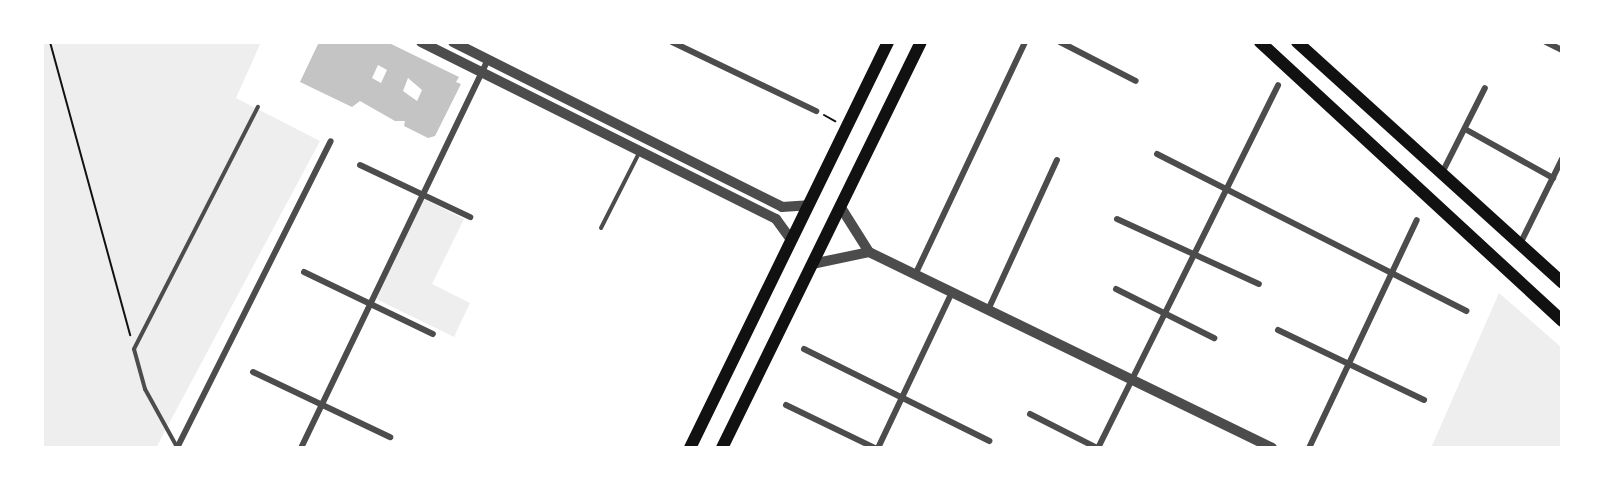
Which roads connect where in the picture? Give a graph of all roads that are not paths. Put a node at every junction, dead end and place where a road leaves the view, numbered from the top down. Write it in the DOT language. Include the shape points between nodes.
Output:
graph roads {
  1 [pos="421,42"];
  2 [pos="453,42"];
  3 [pos="672,42"];
  4 [pos="888,42"];
  5 [pos="921,42"];
  6 [pos="1025,42"];
  7 [pos="1060,42"];
  8 [pos="1260,42"];
  9 [pos="1297,42"];
  10 [pos="1546,42"];
  11 [pos="1562,50"];
  12 [pos="488,60"];
  13 [pos="482,73"];
  14 [pos="1136,81"];
  15 [pos="1278,85"];
  16 [pos="1485,88"];
  17 [pos="258,107"];
  18 [pos="816,111"];
  19 [pos="1465,129"];
  20 [pos="331,141"];
  21 [pos="639,152"];
  22 [pos="1157,154"];
  23 [pos="1562,159"];
  24 [pos="1057,160"];
  25 [pos="360,165"];
  26 [pos="1442,174"];
  27 [pos="1552,178"];
  28 [pos="1227,189"];
  29 [pos="424,194"];
  30 [pos="808,205"];
  31 [pos="840,206"];
  32 [pos="470,217"];
  33 [pos="1117,219"];
  34 [pos="1417,220"];
  35 [pos="601,228"];
  36 [pos="791,240"];
  37 [pos="1520,245"];
  38 [pos="869,252"];
  39 [pos="1193,256"];
  40 [pos="812,264"];
  41 [pos="1393,271"];
  42 [pos="304,272"];
  43 [pos="915,275"];
  44 [pos="1562,282"];
  45 [pos="1259,284"];
  46 [pos="1116,289"];
  47 [pos="952,292"];
  48 [pos="370,304"];
  49 [pos="988,310"];
  50 [pos="1467,311"];
  51 [pos="1165,313"];
  52 [pos="1562,321"];
  53 [pos="1278,330"];
  54 [pos="433,334"];
  55 [pos="1214,338"];
  56 [pos="804,349"];
  57 [pos="1349,364"];
  58 [pos="253,372"];
  59 [pos="1132,380"];
  60 [pos="902,398"];
  61 [pos="1424,400"];
  62 [pos="321,405"];
  63 [pos="786,405"];
  64 [pos="1030,414"];
  65 [pos="390,437"];
  66 [pos="989,441"];
  67 [pos="177,448"];
  68 [pos="301,448"];
  69 [pos="690,448"];
  70 [pos="722,448"];
  71 [pos="876,448"];
  72 [pos="1097,448"];
  73 [pos="1272,448"];
  74 [pos="1309,448"];
  1 -- 13 [label="street"];
  2 -- 12 [label="street"];
  3 -- 18 [label="street"];
  4 -- 30 [label="main road"];
  5 -- 31 [label="main road"];
  6 -- 43 [label="street"];
  7 -- 14 [label="street"];
  8 -- 52 [label="main road"];
  9 -- 26 [label="main road"];
  10 -- 11 [label="street"];
  12 -- 13 [label="street"];
  12 -- 30 [label="street" via="782,207"];
  13 -- 21 [label="street"];
  13 -- 29 [label="street"];
  15 -- 28 [label="street"];
  16 -- 19 [label="street"];
  17 -- 67 [label="lane" via="134,349 145,388"];
  19 -- 26 [label="street"];
  19 -- 27 [label="street"];
  20 -- 67 [label="street"];
  21 -- 35 [label="lane"];
  21 -- 36 [label="street" via="776,219"];
  22 -- 28 [label="street"];
  23 -- 27 [label="street"];
  24 -- 49 [label="street"];
  25 -- 29 [label="street"];
  26 -- 37 [label="main road"];
  27 -- 37 [label="street"];
  28 -- 39 [label="street"];
  28 -- 41 [label="street"];
  29 -- 32 [label="street"];
  29 -- 48 [label="street"];
  30 -- 36 [label="main road"];
  31 -- 38 [label="street"];
  31 -- 40 [label="main road"];
  33 -- 39 [label="street"];
  34 -- 41 [label="street"];
  36 -- 69 [label="main road"];
  37 -- 44 [label="main road"];
  38 -- 40 [label="street"];
  38 -- 43 [label="street"];
  39 -- 45 [label="street"];
  39 -- 51 [label="street"];
  40 -- 70 [label="main road"];
  41 -- 50 [label="street"];
  41 -- 57 [label="street"];
  42 -- 48 [label="street"];
  43 -- 47 [label="street"];
  46 -- 51 [label="street"];
  47 -- 49 [label="street"];
  47 -- 60 [label="street"];
  48 -- 54 [label="street"];
  48 -- 62 [label="street"];
  49 -- 59 [label="street"];
  51 -- 55 [label="street"];
  51 -- 59 [label="street"];
  53 -- 57 [label="street"];
  56 -- 60 [label="street"];
  57 -- 61 [label="street"];
  57 -- 74 [label="street"];
  58 -- 62 [label="street"];
  59 -- 72 [label="street"];
  59 -- 73 [label="street"];
  60 -- 66 [label="street"];
  60 -- 71 [label="street"];
  62 -- 65 [label="street"];
  62 -- 68 [label="street"];
  63 -- 71 [label="street"];
  64 -- 72 [label="street"];
}
